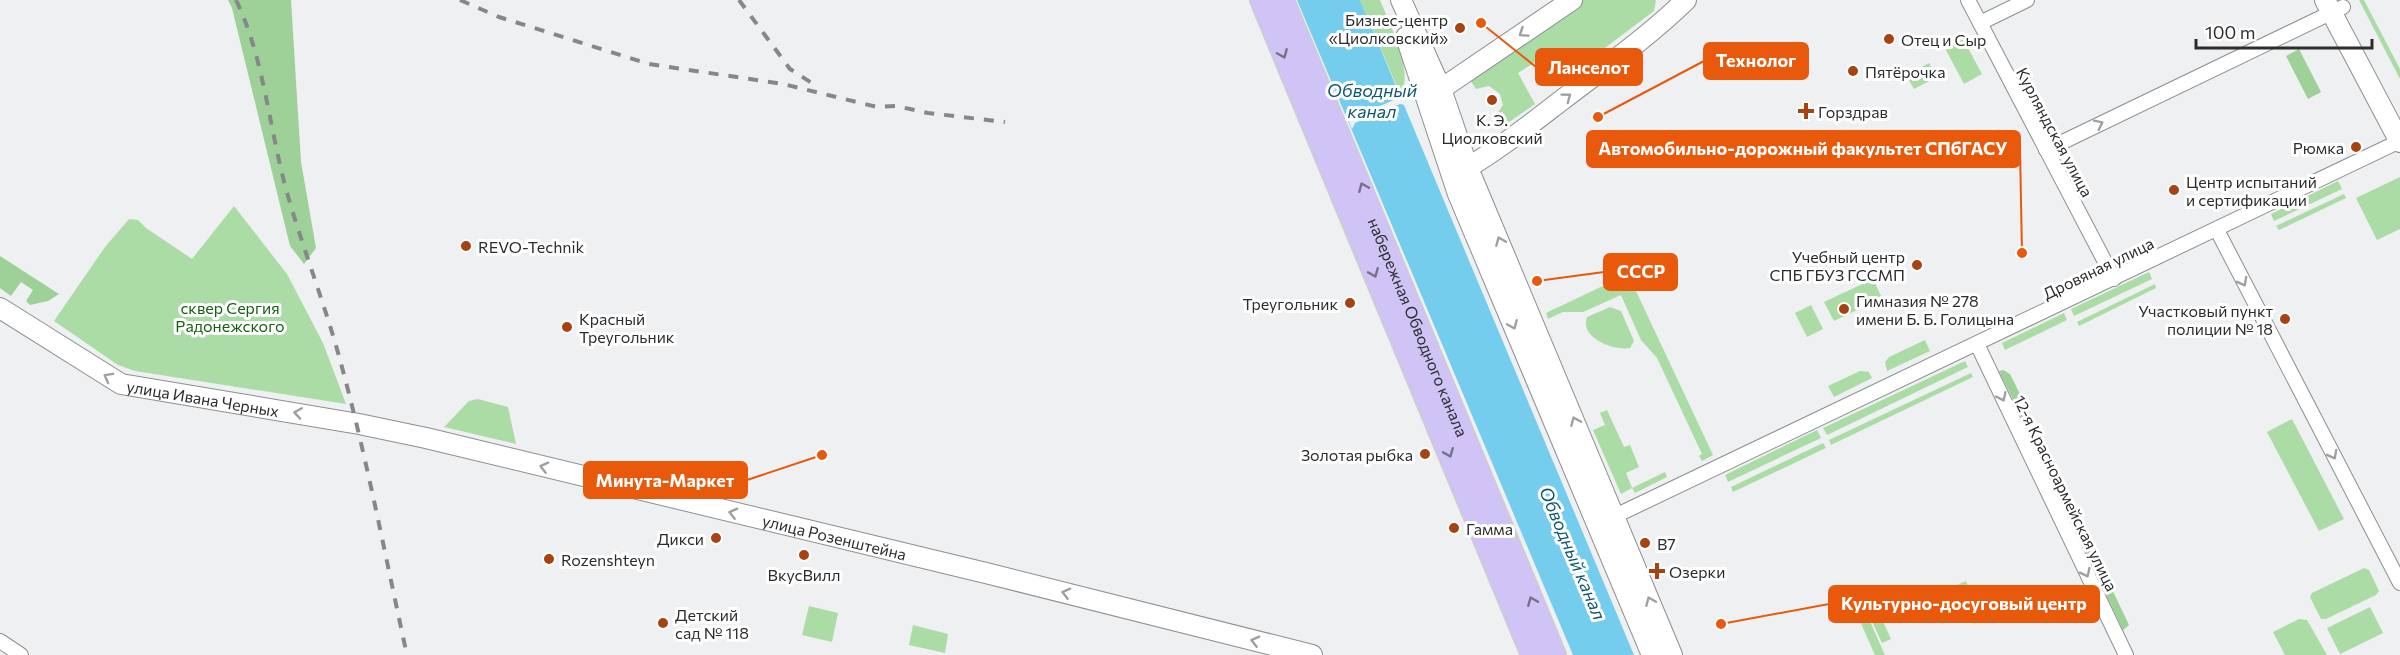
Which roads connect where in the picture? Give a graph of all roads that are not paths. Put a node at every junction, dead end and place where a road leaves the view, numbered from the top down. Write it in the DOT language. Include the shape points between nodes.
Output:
graph roads {
  1 [pos="1261,0"];
  2 [pos="1283,0"];
  3 [pos="1395,0"];
  4 [pos="1401,0"];
  5 [pos="1572,0"];
  6 [pos="1686,0"];
  7 [pos="1968,0"];
  8 [pos="2027,0"];
  9 [pos="2335,5"];
  10 [pos="1980,23"];
  11 [pos="1433,92"];
  12 [pos="2400,114"];
  13 [pos="2400,141"];
  14 [pos="2046,150"];
  15 [pos="1460,172"];
  16 [pos="2217,230"];
  17 [pos="2114,279"];
  18 [pos="3,315"];
  19 [pos="1977,344"];
  20 [pos="356,423"];
  21 [pos="1615,516"];
  22 [pos="2400,583"];
  23 [pos="0,641"];
  24 [pos="21,655"];
  25 [pos="1312,655"];
  26 [pos="1532,655"];
  27 [pos="1555,655"];
  28 [pos="1652,655"];
  29 [pos="1672,655"];
  30 [pos="2126,655"];
  1 -- 26 [label="main road, набережная Обводного канала, one-way"];
  27 -- 2 [label="main road, набережная Обводного канала, one-way"];
  3 -- 11 [label="street"];
  4 -- 11 [label="street"];
  5 -- 11 [label="street, one-way"];
  15 -- 6 [label="street, one-way" via="1651,33"];
  7 -- 10 [label="street, Курляндская улица"];
  8 -- 10 [label="street"];
  9 -- 12 [label="street"];
  9 -- 13 [label="street"];
  14 -- 9 [label="street, one-way"];
  10 -- 14 [label="street, Курляндская улица"];
  11 -- 15 [label="street"];
  13 -- 16 [label="street, Дровяная улица"];
  14 -- 17 [label="street, Курляндская улица"];
  21 -- 15 [label="street, one-way"];
  15 -- 28 [label="street, one-way"];
  16 -- 17 [label="street, Дровяная улица"];
  16 -- 22 [label="street, one-way"];
  17 -- 19 [label="street, Дровяная улица"];
  20 -- 18 [label="street, улица Ивана Черных, one-way" via="121,384"];
  19 -- 21 [label="street, Дровяная улица"];
  19 -- 30 [label="street, 12-я Красноармейская улица, one-way"];
  25 -- 20 [label="street, улица Розенштейна, one-way"];
  29 -- 21 [label="street, one-way"];
  23 -- 24 [label="street"];
}
